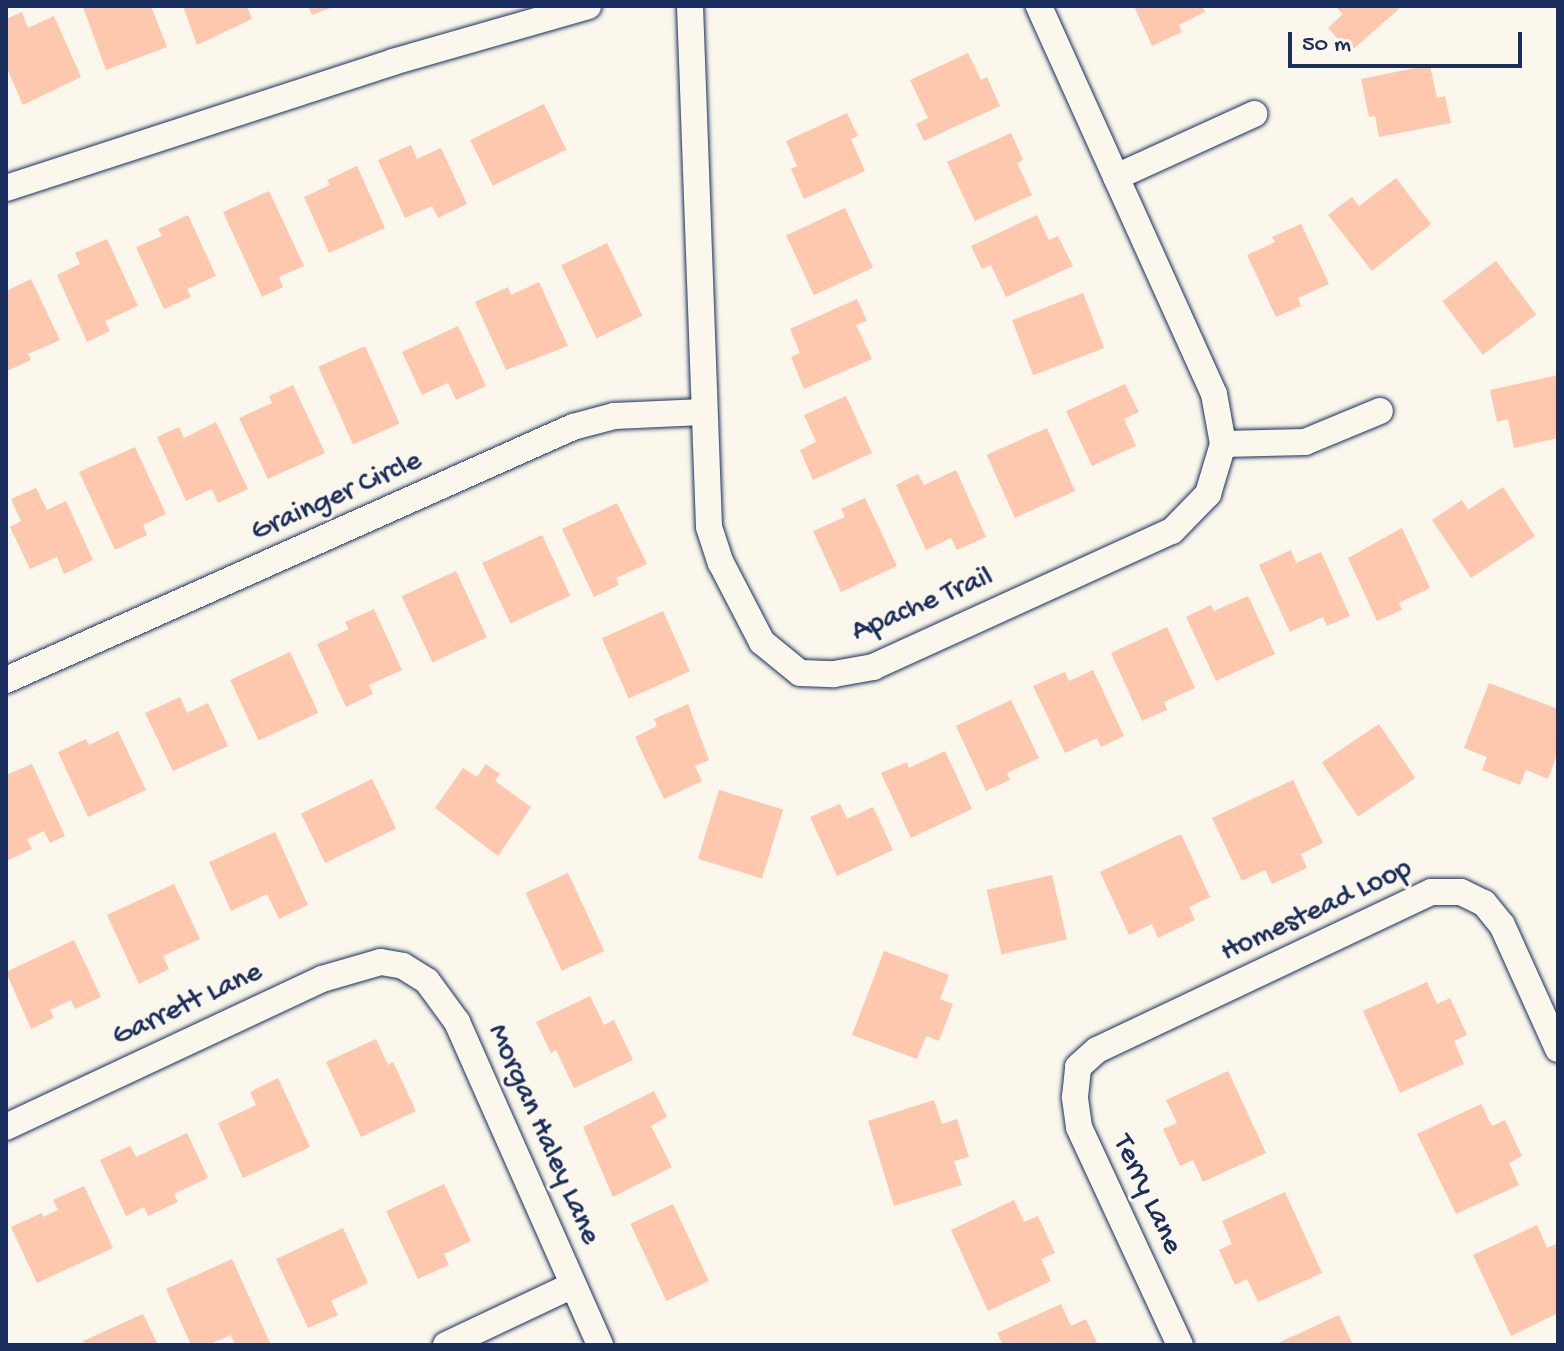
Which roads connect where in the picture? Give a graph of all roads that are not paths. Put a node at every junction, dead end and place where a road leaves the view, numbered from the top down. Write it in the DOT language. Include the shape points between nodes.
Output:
graph roads {
  1 [pos="588,6"];
  2 [pos="690,6"];
  3 [pos="1039,6"];
  4 [pos="1254,114"];
  5 [pos="1116,177"];
  6 [pos="6,188"];
  7 [pos="1380,411"];
  8 [pos="703,412"];
  9 [pos="1223,444"];
  10 [pos="6,680"];
  11 [pos="403,966"];
  12 [pos="1558,1049"];
  13 [pos="1078,1067"];
  14 [pos="6,1127"];
  15 [pos="573,1285"];
  16 [pos="446,1345"];
  17 [pos="600,1345"];
  18 [pos="1180,1345"];
  1 -- 6 [label="street" via="393,62"];
  2 -- 8 [label="street, Apache Trail"];
  3 -- 5 [label="street, Apache Trail"];
  4 -- 5 [label="street"];
  5 -- 9 [label="street, Apache Trail" via="1214,394"];
  7 -- 9 [label="street" via="1305,442"];
  8 -- 9 [label="street, Apache Trail" via="709,527 721,563 762,642 800,673 873,667 1172,531 1208,494"];
  8 -- 10 [label="street, Grainger Circle" via="614,416 573,427"];
  11 -- 14 [label="street, Garrett Lane" via="381,962 322,979"];
  11 -- 15 [label="street, Morgan Haley Lane" via="427,981 457,1022"];
  12 -- 13 [label="street, Homestead Loop" via="1502,925 1484,903 1461,892 1431,892 1120,1038"];
  13 -- 18 [label="street, Terry Lane" via="1079,1127"];
  15 -- 16 [label="street"];
  15 -- 17 [label="street, Morgan Haley Lane"];
}
